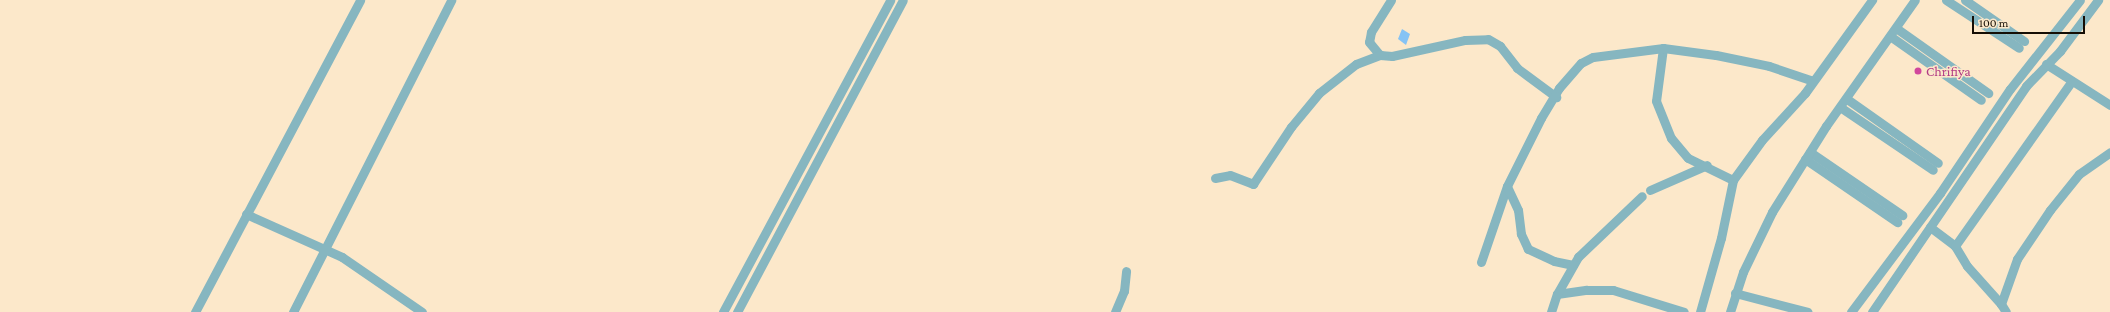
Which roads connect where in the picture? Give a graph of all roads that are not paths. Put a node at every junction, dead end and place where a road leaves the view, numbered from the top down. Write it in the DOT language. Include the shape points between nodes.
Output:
graph roads {
  1 [pos="360,0"];
  2 [pos="451,0"];
  3 [pos="890,0"];
  4 [pos="903,0"];
  5 [pos="1391,0"];
  6 [pos="1872,0"];
  7 [pos="1915,0"];
  8 [pos="1946,0"];
  9 [pos="1965,0"];
  10 [pos="2080,0"];
  11 [pos="2098,0"];
  12 [pos="1987,15"];
  13 [pos="1982,24"];
  14 [pos="1896,28"];
  15 [pos="1890,36"];
  16 [pos="1663,48"];
  17 [pos="1380,55"];
  18 [pos="2046,64"];
  19 [pos="1949,65"];
  20 [pos="1943,73"];
  21 [pos="1814,81"];
  22 [pos="2072,81"];
  23 [pos="1556,96"];
  24 [pos="1847,99"];
  25 [pos="2110,104"];
  26 [pos="1840,107"];
  27 [pos="1902,138"];
  28 [pos="1897,147"];
  29 [pos="2110,152"];
  30 [pos="1807,156"];
  31 [pos="1706,166"];
  32 [pos="1215,178"];
  33 [pos="1733,180"];
  34 [pos="1507,186"];
  35 [pos="1650,190"];
  36 [pos="1642,196"];
  37 [pos="246,214"];
  38 [pos="1900,218"];
  39 [pos="1930,227"];
  40 [pos="1955,246"];
  41 [pos="326,249"];
  42 [pos="1481,262"];
  43 [pos="1573,265"];
  44 [pos="1126,271"];
  45 [pos="1735,292"];
  46 [pos="1557,294"];
  47 [pos="2004,308"];
  48 [pos="195,312"];
  49 [pos="293,312"];
  50 [pos="422,312"];
  51 [pos="723,312"];
  52 [pos="737,312"];
  53 [pos="1115,312"];
  54 [pos="1551,312"];
  55 [pos="1684,312"];
  56 [pos="1700,312"];
  57 [pos="1730,312"];
  58 [pos="1808,312"];
  59 [pos="1852,312"];
  60 [pos="1872,312"];
  1 -- 37 [label="street"];
  2 -- 41 [label="street"];
  3 -- 51 [label="street"];
  4 -- 52 [label="street"];
  5 -- 17 [label="street" via="1371,32 1369,42"];
  6 -- 21 [label="street"];
  7 -- 14 [label="street"];
  8 -- 13 [label="street"];
  9 -- 12 [label="street"];
  10 -- 59 [label="street" via="2010,89 1940,194"];
  11 -- 18 [label="street" via="2060,51"];
  12 -- 13 [label="street"];
  12 -- 13 [label="street" via="2022,45"];
  14 -- 15 [label="street"];
  14 -- 19 [label="street"];
  15 -- 20 [label="street"];
  15 -- 24 [label="street"];
  16 -- 21 [label="street" via="1769,66"];
  16 -- 23 [label="street" via="1585,60 1562,84"];
  16 -- 31 [label="street" via="1655,92 1659,110 1681,153"];
  17 -- 23 [label="street" via="1392,56 1465,40 1488,38 1500,46 1517,68"];
  17 -- 32 [label="street" via="1356,64 1319,93 1291,128 1253,184 1230,175"];
  18 -- 22 [label="street"];
  18 -- 39 [label="street" via="2026,86"];
  19 -- 20 [label="street"];
  19 -- 20 [label="street" via="1984,96"];
  21 -- 33 [label="street" via="1762,140"];
  22 -- 25 [label="street"];
  22 -- 40 [label="street"];
  23 -- 34 [label="street" via="1530,137"];
  24 -- 26 [label="street"];
  24 -- 27 [label="street"];
  26 -- 28 [label="street"];
  26 -- 30 [label="street"];
  27 -- 28 [label="street"];
  27 -- 28 [label="street" via="1935,166"];
  29 -- 47 [label="street" via="2079,174 2050,210 2017,259"];
  30 -- 38 [label="street"];
  30 -- 45 [label="street" via="1772,212"];
  31 -- 33 [label="street"];
  31 -- 35 [label="street"];
  33 -- 56 [label="street" via="1721,238"];
  34 -- 42 [label="street"];
  34 -- 43 [label="street" via="1518,210 1521,234 1528,249"];
  36 -- 43 [label="street" via="1584,250"];
  37 -- 41 [label="street"];
  37 -- 48 [label="street"];
  39 -- 40 [label="street"];
  39 -- 60 [label="street"];
  40 -- 47 [label="street" via="1971,271"];
  41 -- 49 [label="street"];
  41 -- 50 [label="street" via="360,267"];
  43 -- 46 [label="street"];
  44 -- 53 [label="street" via="1124,291"];
  45 -- 57 [label="street"];
  45 -- 58 [label="street"];
  46 -- 54 [label="street"];
  46 -- 55 [label="street" via="1613,290"];
}
